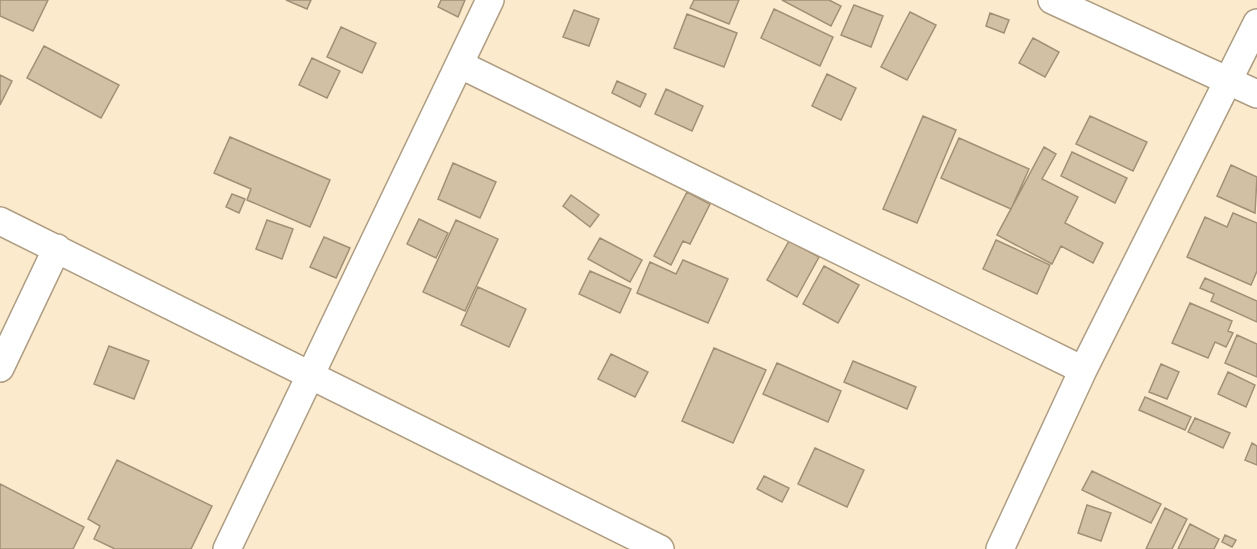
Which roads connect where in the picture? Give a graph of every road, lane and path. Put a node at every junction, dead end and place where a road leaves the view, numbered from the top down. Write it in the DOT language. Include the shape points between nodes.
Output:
graph roads {
  1 [pos="490,0"];
  2 [pos="1052,0"];
  3 [pos="1257,23"];
  4 [pos="461,65"];
  5 [pos="1229,79"];
  6 [pos="1257,94"];
  7 [pos="0,221"];
  8 [pos="57,248"];
  9 [pos="0,368"];
  10 [pos="1083,370"];
  11 [pos="310,376"];
  12 [pos="227,549"];
  13 [pos="660,549"];
  14 [pos="1000,549"];
  1 -- 4 [label="street"];
  2 -- 5 [label="street"];
  3 -- 5 [label="street"];
  4 -- 10 [label="street"];
  4 -- 11 [label="street"];
  5 -- 6 [label="street"];
  5 -- 10 [label="street"];
  7 -- 8 [label="street"];
  8 -- 9 [label="street"];
  8 -- 11 [label="street"];
  10 -- 14 [label="street"];
  11 -- 12 [label="street"];
  11 -- 13 [label="street"];
}
